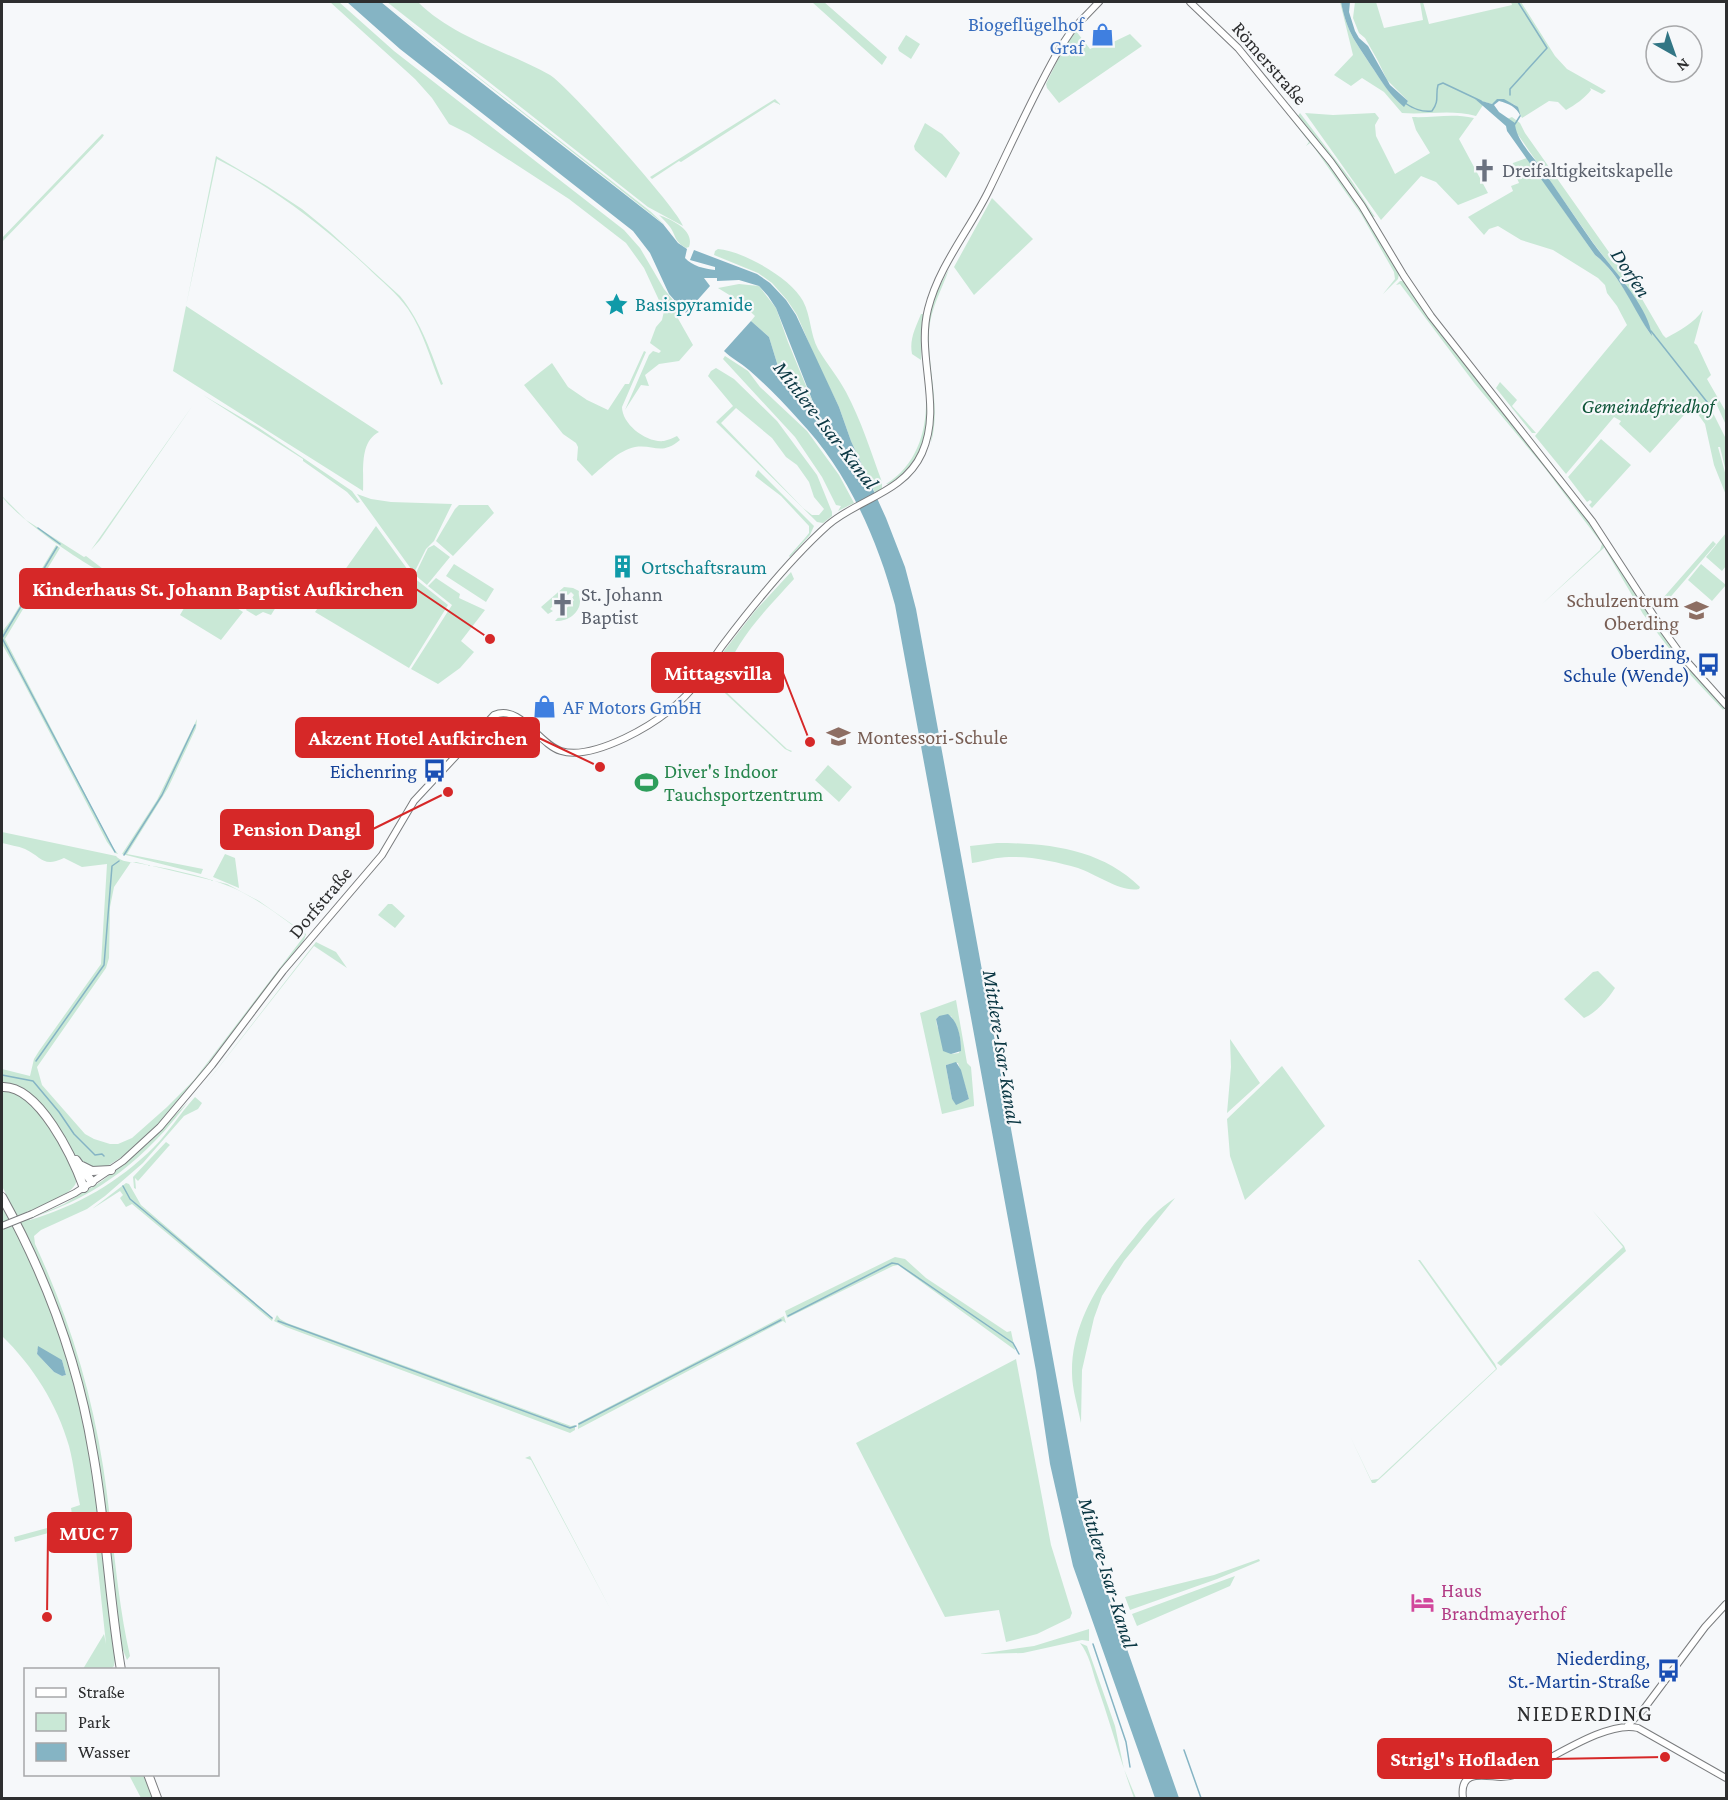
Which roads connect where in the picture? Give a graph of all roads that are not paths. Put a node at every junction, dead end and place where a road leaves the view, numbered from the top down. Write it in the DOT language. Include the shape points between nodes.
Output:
graph roads {
  1 [pos="1099,2"];
  2 [pos="1190,2"];
  3 [pos="1726,705"];
  4 [pos="2,1087"];
  5 [pos="69,1154"];
  6 [pos="80,1164"];
  7 [pos="111,1170"];
  8 [pos="93,1182"];
  9 [pos="84,1188"];
  10 [pos="2,1197"];
  11 [pos="2,1226"];
  12 [pos="1726,1604"];
  13 [pos="121,1668"];
  14 [pos="1628,1725"];
  15 [pos="149,1776"];
  16 [pos="1726,1779"];
  17 [pos="157,1798"];
  18 [pos="1463,1798"];
  1 -- 7 [label="street, Dorfstraße" via="1065,39 932,296 924,341 931,417 925,446 909,472 882,493 836,518 812,540 746,616 686,695 645,727 607,745 568,753 548,744 515,717 494,715 414,801 382,855 283,971 171,1115"];
  2 -- 3 [label="street, Römerstraße" via="1238,48 1351,190 1431,316 1582,508 1686,661"];
  4 -- 5 [label="highway" via="14,1088 29,1098"];
  5 -- 6 [label="highway"];
  5 -- 9 [label="highway"];
  6 -- 7 [label="highway" via="92,1171"];
  6 -- 8 [label="highway"];
  7 -- 8 [label="street"];
  8 -- 9 [label="street"];
  9 -- 11 [label="street, bridge"];
  10 -- 13 [label="highway" via="43,1280 74,1365 95,1461"];
  12 -- 14 [label="street"];
  14 -- 16 [label="street"];
  14 -- 18 [label="street" via="1592,1737 1512,1776 1475,1775 1467,1780"];
  15 -- 17 [label="highway"];
}
